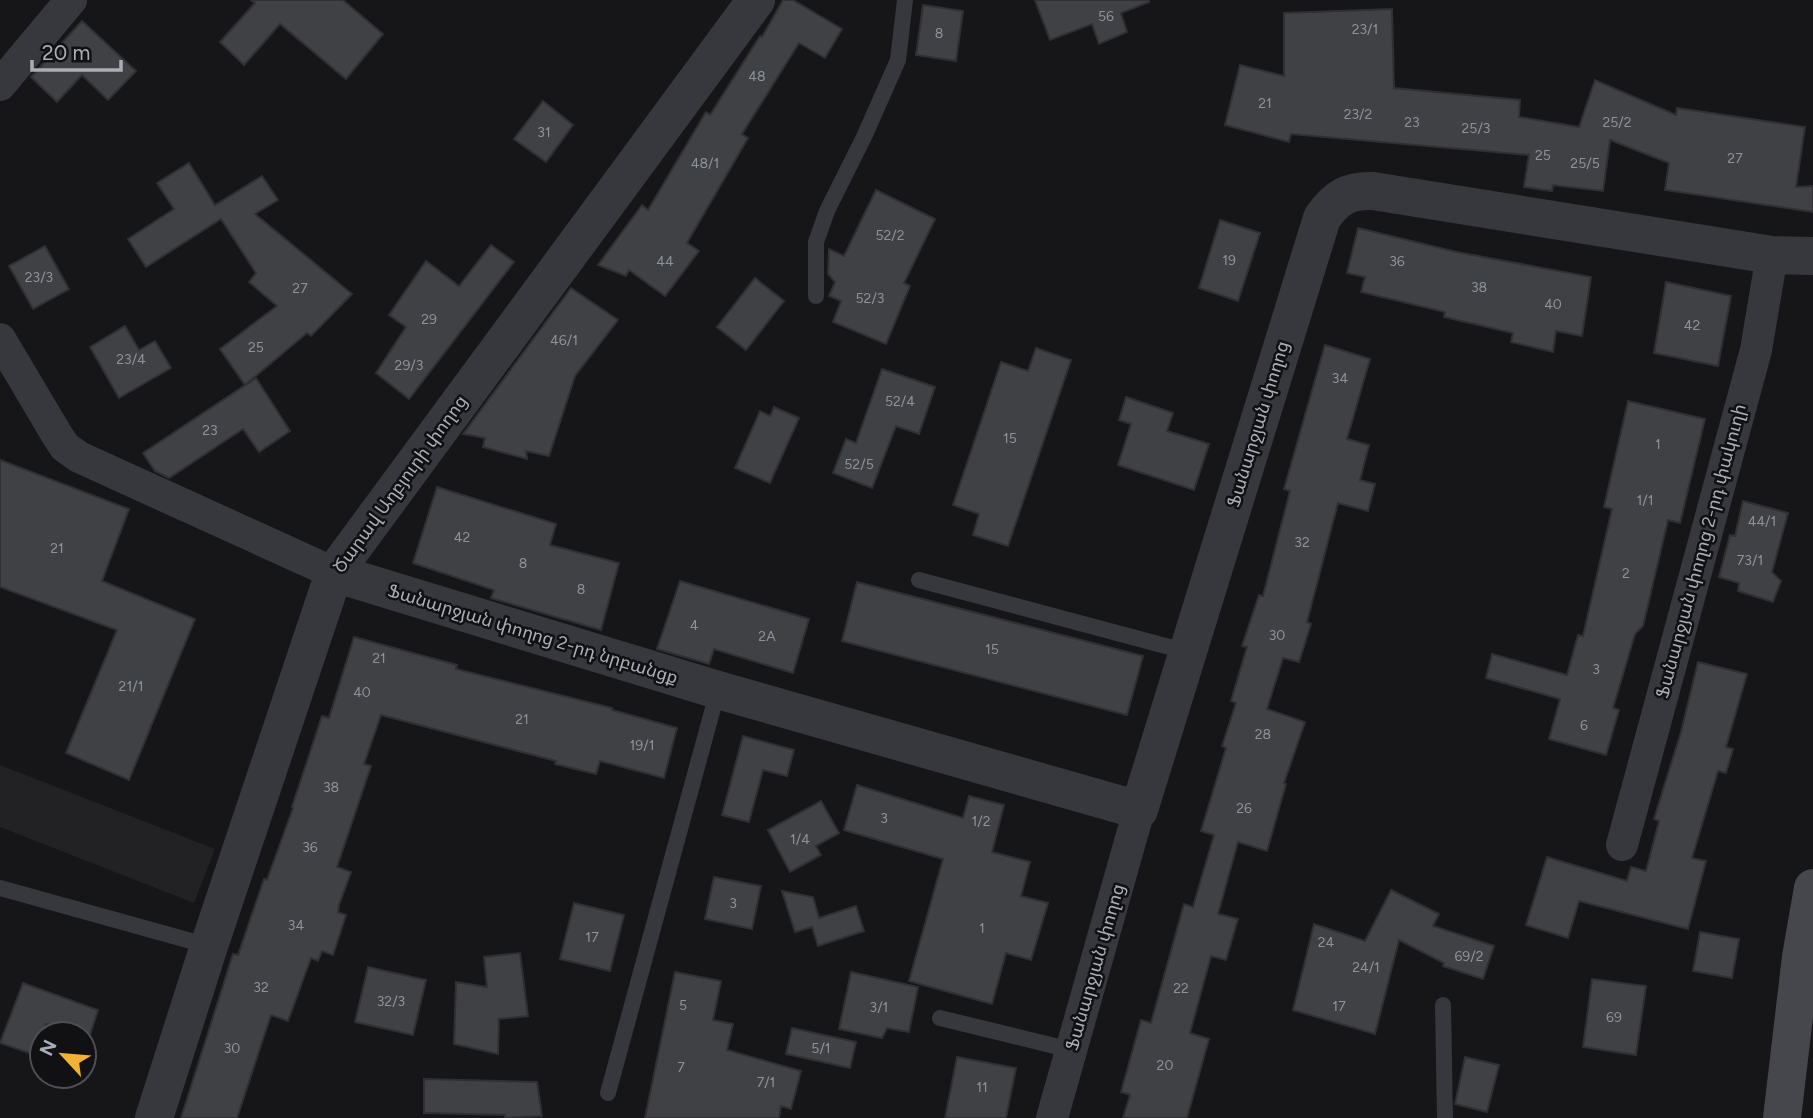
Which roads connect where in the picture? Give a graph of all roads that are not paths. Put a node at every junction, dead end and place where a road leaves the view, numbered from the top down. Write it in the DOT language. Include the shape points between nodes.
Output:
graph roads {
  1 [pos="71,0"];
  2 [pos="756,0"];
  3 [pos="905,0"];
  4 [pos="0,85"];
  5 [pos="1772,255"];
  6 [pos="1813,256"];
  7 [pos="816,296"];
  8 [pos="0,340"];
  9 [pos="334,573"];
  10 [pos="919,580"];
  11 [pos="1188,652"];
  12 [pos="718,690"];
  13 [pos="1139,810"];
  14 [pos="1622,845"];
  15 [pos="0,888"];
  16 [pos="1813,888"];
  17 [pos="209,946"];
  18 [pos="1805,986"];
  19 [pos="1443,1006"];
  20 [pos="940,1018"];
  21 [pos="1071,1050"];
  22 [pos="608,1093"];
  23 [pos="154,1118"];
  24 [pos="1052,1118"];
  25 [pos="1445,1118"];
  26 [pos="1782,1118"];
  1 -- 4 [label="street"];
  2 -- 9 [label="street, Ծարավ Աղբյուրի փողոց"];
  3 -- 7 [label="lane" via="898,60 816,242"];
  5 -- 6 [label="street, Ֆանարջյան փողոց"];
  5 -- 11 [label="street, Ֆանարջյան փողոց" via="1373,191 1345,193 1322,218"];
  5 -- 14 [label="street, Ֆանարջյան փողոց 2-րդ փակուղի" via="1756,350"];
  8 -- 9 [label="street, Ֆանարջյան փողոց 2-րդ նրբանցք" via="65,447 79,457"];
  9 -- 12 [label="street, Ֆանարջյան փողոց 2-րդ նրբանցք"];
  9 -- 17 [label="street, Ծարավ Աղբյուրի փողոց"];
  10 -- 11 [label="lane"];
  11 -- 13 [label="street, Ֆանարջյան փողոց"];
  12 -- 13 [label="street, Ֆանարջյան փողոց 2-րդ նրբանցք"];
  12 -- 22 [label="lane"];
  13 -- 21 [label="street, Ֆանարջյան փողոց"];
  15 -- 17 [label="lane"];
  16 -- 18 [label="main road"];
  17 -- 23 [label="street, Ծարավ Աղբյուրի փողոց"];
  18 -- 26 [label="main road"];
  19 -- 25 [label="lane"];
  20 -- 21 [label="lane"];
  21 -- 24 [label="street, Ֆանարջյան փողոց"];
}
